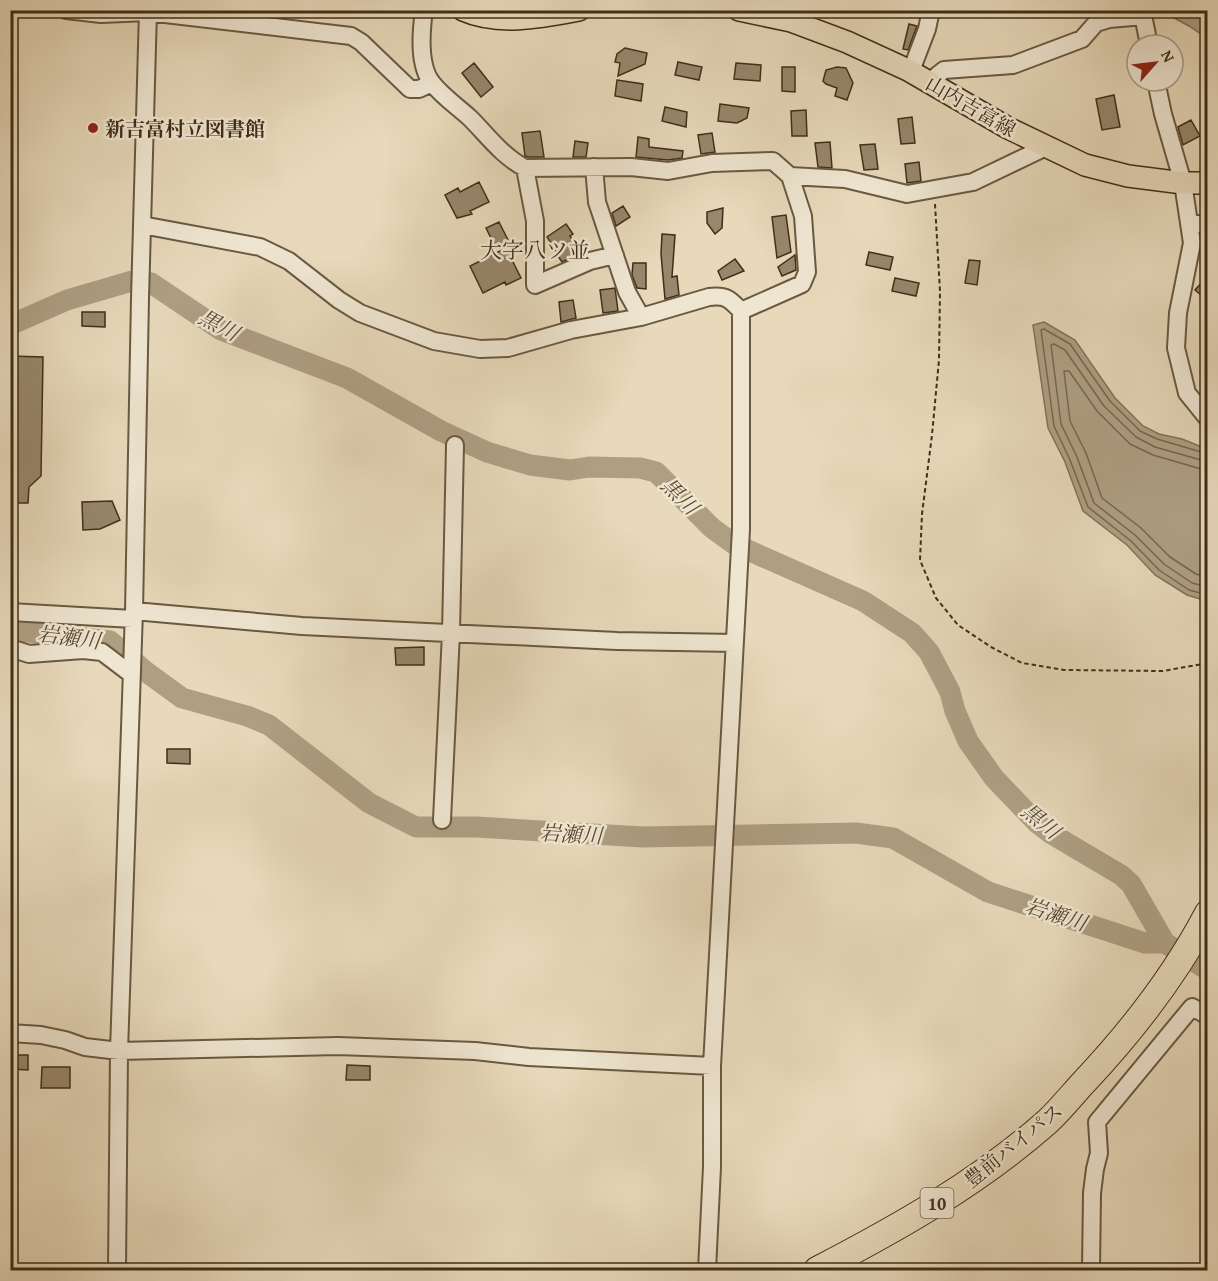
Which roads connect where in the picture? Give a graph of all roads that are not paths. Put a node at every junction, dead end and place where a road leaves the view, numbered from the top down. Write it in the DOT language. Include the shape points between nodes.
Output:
graph roads {
  1 [pos="66,10"];
  2 [pos="424,10"];
  3 [pos="463,10"];
  4 [pos="579,10"];
  5 [pos="739,10"];
  6 [pos="931,10"];
  7 [pos="148,11"];
  8 [pos="1144,13"];
  9 [pos="1147,33"];
  10 [pos="920,77"];
  11 [pos="432,83"];
  12 [pos="1159,93"];
  13 [pos="1046,147"];
  14 [pos="594,167"];
  15 [pos="525,168"];
  16 [pos="790,176"];
  17 [pos="1183,183"];
  18 [pos="1208,183"];
  19 [pos="1190,224"];
  20 [pos="1208,224"];
  21 [pos="142,225"];
  22 [pos="615,255"];
  23 [pos="741,311"];
  24 [pos="641,317"];
  25 [pos="1208,419"];
  26 [pos="455,445"];
  27 [pos="10,612"];
  28 [pos="134,615"];
  29 [pos="451,633"];
  30 [pos="735,643"];
  31 [pos="10,648"];
  32 [pos="131,669"];
  33 [pos="442,820"];
  34 [pos="1205,930"];
  35 [pos="1208,1016"];
  36 [pos="10,1033"];
  37 [pos="119,1051"];
  38 [pos="711,1066"];
  39 [pos="1053,1129"];
  40 [pos="117,1270"];
  41 [pos="707,1270"];
  42 [pos="817,1270"];
  43 [pos="855,1270"];
  44 [pos="1091,1270"];
  1 -- 7 [label="street" via="101,14"];
  2 -- 11 [label="street" via="422,42 425,67"];
  3 -- 4 [label="main road" via="507,20"];
  5 -- 10 [label="main road, 山内吉富線" via="791,21 847,42"];
  6 -- 10 [label="street"];
  7 -- 11 [label="street" via="351,36 410,89"];
  7 -- 21 [label="street"];
  8 -- 9 [label="street"];
  8 -- 10 [label="street" via="1096,23 1082,39 1013,65 944,70"];
  10 -- 13 [label="main road, 山内吉富線"];
  11 -- 15 [label="street" via="509,160"];
  12 -- 17 [label="street"];
  13 -- 16 [label="street" via="973,182 908,194 844,179"];
  13 -- 17 [label="main road, 山内吉富線" via="1085,165 1128,176"];
  14 -- 15 [label="street"];
  14 -- 16 [label="street" via="668,171 712,163 773,161"];
  14 -- 22 [label="street" via="597,202"];
  15 -- 22 [label="street" via="535,221 536,285 590,261"];
  16 -- 23 [label="street" via="803,216 807,272 802,284"];
  17 -- 18 [label="main road, 山内吉富線"];
  17 -- 19 [label="street"];
  19 -- 20 [label="street"];
  19 -- 25 [label="street" via="1192,243 1178,313 1176,348 1186,393"];
  21 -- 24 [label="street" via="260,247 289,261 360,313 451,345 508,348 571,330"];
  21 -- 28 [label="street"];
  22 -- 24 [label="street" via="627,292"];
  23 -- 24 [label="street" via="721,295"];
  23 -- 30 [label="street" via="741,529"];
  26 -- 29 [label="street"];
  27 -- 28 [label="street"];
  28 -- 29 [label="street"];
  28 -- 32 [label="street"];
  29 -- 30 [label="street"];
  29 -- 33 [label="street"];
  30 -- 38 [label="street"];
  31 -- 32 [label="street" via="29,654 102,652"];
  32 -- 37 [label="street"];
  34 -- 39 [label="highway, 豊前バイパス / 10" via="1187,982 1152,1030"];
  35 -- 44 [label="street" via="1192,1007 1097,1122 1100,1153 1092,1193"];
  36 -- 37 [label="street" via="41,1035"];
  37 -- 38 [label="street" via="338,1046"];
  37 -- 40 [label="street"];
  38 -- 41 [label="street"];
  39 -- 42 [label="highway, 豊前バイパス / 10" via="952,1194"];
  39 -- 43 [label="highway, 豊前バイパス / 10" via="959,1209"];
}
